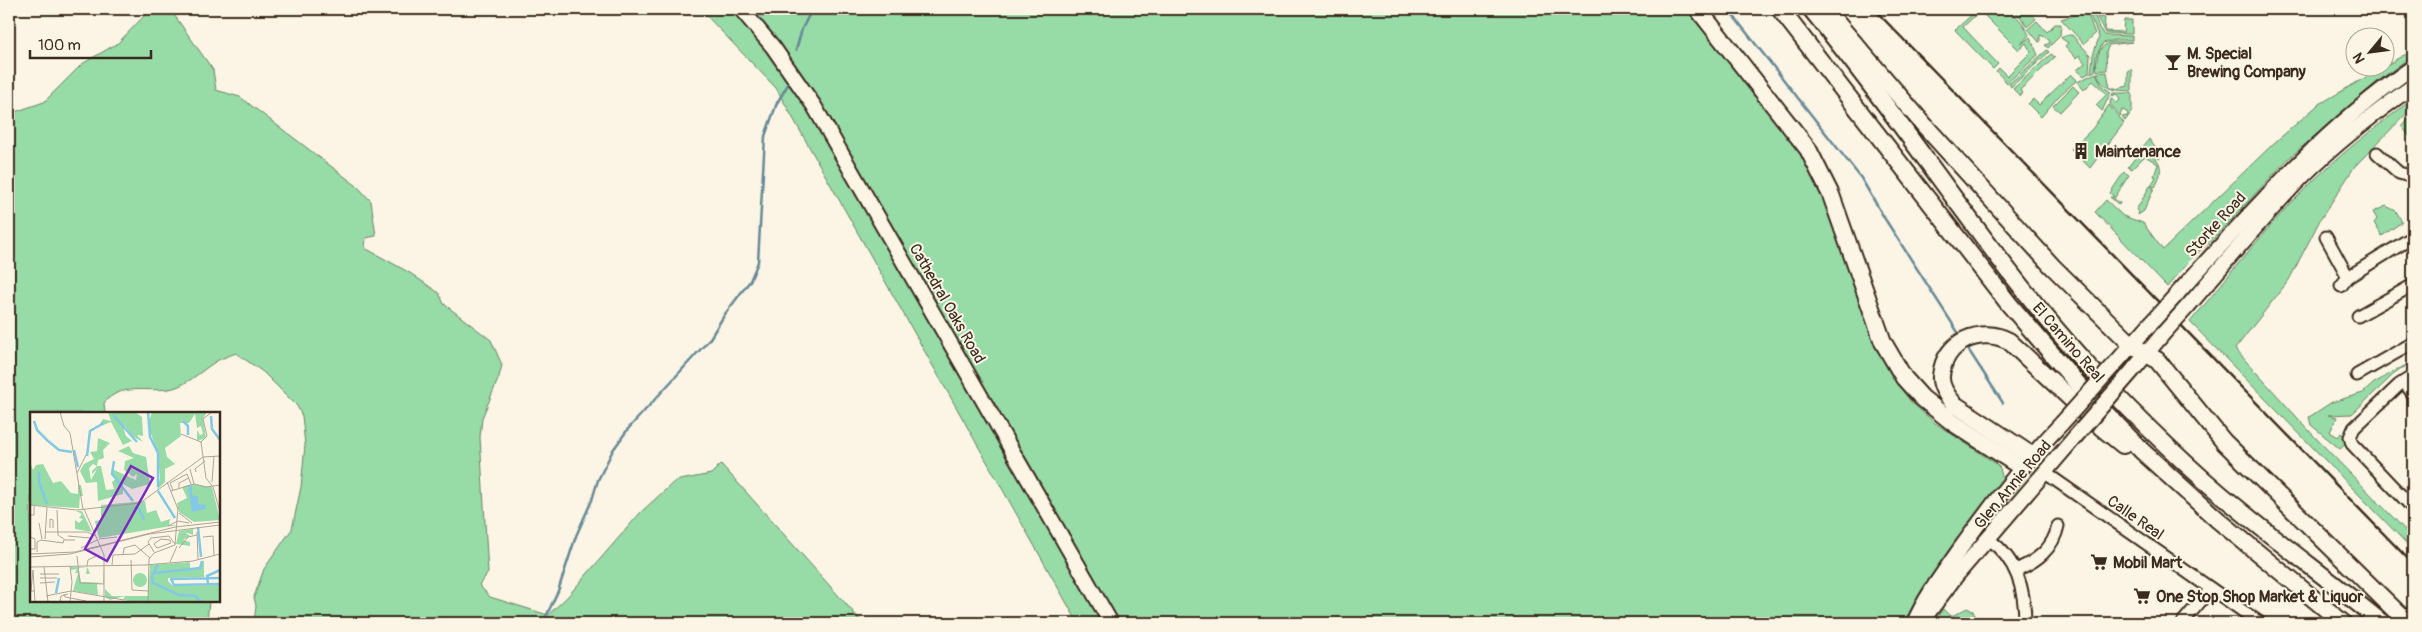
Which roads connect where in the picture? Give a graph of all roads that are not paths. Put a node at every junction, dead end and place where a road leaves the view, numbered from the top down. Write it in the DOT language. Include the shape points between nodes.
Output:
graph roads {
  1 [pos="741,9"];
  2 [pos="1698,9"];
  3 [pos="1780,9"];
  4 [pos="1811,9"];
  5 [pos="1824,9"];
  6 [pos="2413,67"];
  7 [pos="2413,86"];
  8 [pos="2378,152"];
  9 [pos="2413,177"];
  10 [pos="2326,237"];
  11 [pos="2413,238"];
  12 [pos="2413,285"];
  13 [pos="2358,316"];
  14 [pos="2413,343"];
  15 [pos="2126,351"];
  16 [pos="2148,353"];
  17 [pos="2133,370"];
  18 [pos="2358,375"];
  19 [pos="2408,379"];
  20 [pos="2413,394"];
  21 [pos="2062,423"];
  22 [pos="2026,461"];
  23 [pos="2044,472"];
  24 [pos="2413,508"];
  25 [pos="2218,520"];
  26 [pos="2058,526"];
  27 [pos="1988,539"];
  28 [pos="2016,570"];
  29 [pos="2211,589"];
  30 [pos="1111,623"];
  31 [pos="1914,623"];
  32 [pos="1920,623"];
  33 [pos="2025,623"];
  34 [pos="2182,623"];
  35 [pos="2260,623"];
  36 [pos="2343,623"];
  37 [pos="2382,623"];
  38 [pos="2408,623"];
  1 -- 30 [label="main road, Cathedral Oaks Road" via="773,47 814,106"];
  2 -- 22 [label="highway" via="1808,149 1835,204 1883,342 1904,378 1922,398 1952,422"];
  3 -- 25 [label="highway, El Camino Real" via="2046,349 2142,452"];
  4 -- 37 [label="highway, El Camino Real" via="2044,314 2088,366 2154,433 2235,506"];
  5 -- 15 [label="highway"];
  6 -- 15 [label="main road, Storke Road, bridge" via="2298,162"];
  7 -- 16 [label="main road, Storke Road, bridge" via="2367,120 2275,204"];
  8 -- 9 [label="street" via="2399,173"];
  10 -- 11 [label="street" via="2345,282"];
  12 -- 13 [label="street"];
  14 -- 18 [label="street"];
  15 -- 16 [label="highway"];
  15 -- 21 [label="main road, Storke Road, bridge"];
  16 -- 17 [label="main road, Storke Road"];
  16 -- 38 [label="highway" via="2224,442"];
  17 -- 23 [label="main road, Glen Annie Road, bridge"];
  19 -- 20 [label="street"];
  19 -- 24 [label="street" via="2352,430 2350,439"];
  21 -- 22 [label="main road, Glen Annie Road"];
  22 -- 23 [label="main road"];
  22 -- 25 [label="highway" via="1954,404 1945,392 1941,377 1944,365 1954,348 1973,336 1997,334 2009,340 2100,427"];
  22 -- 31 [label="main road, Glen Annie Road" via="1951,562"];
  23 -- 27 [label="main road, Glen Annie Road"];
  23 -- 29 [label="street, Calle Real"];
  25 -- 36 [label="highway, El Camino Real"];
  26 -- 28 [label="street" via="2049,548"];
  27 -- 28 [label="street" via="2007,555"];
  27 -- 32 [label="main road, Glen Annie Road"];
  28 -- 33 [label="street"];
  29 -- 34 [label="street"];
  29 -- 35 [label="street, Calle Real"];
}
